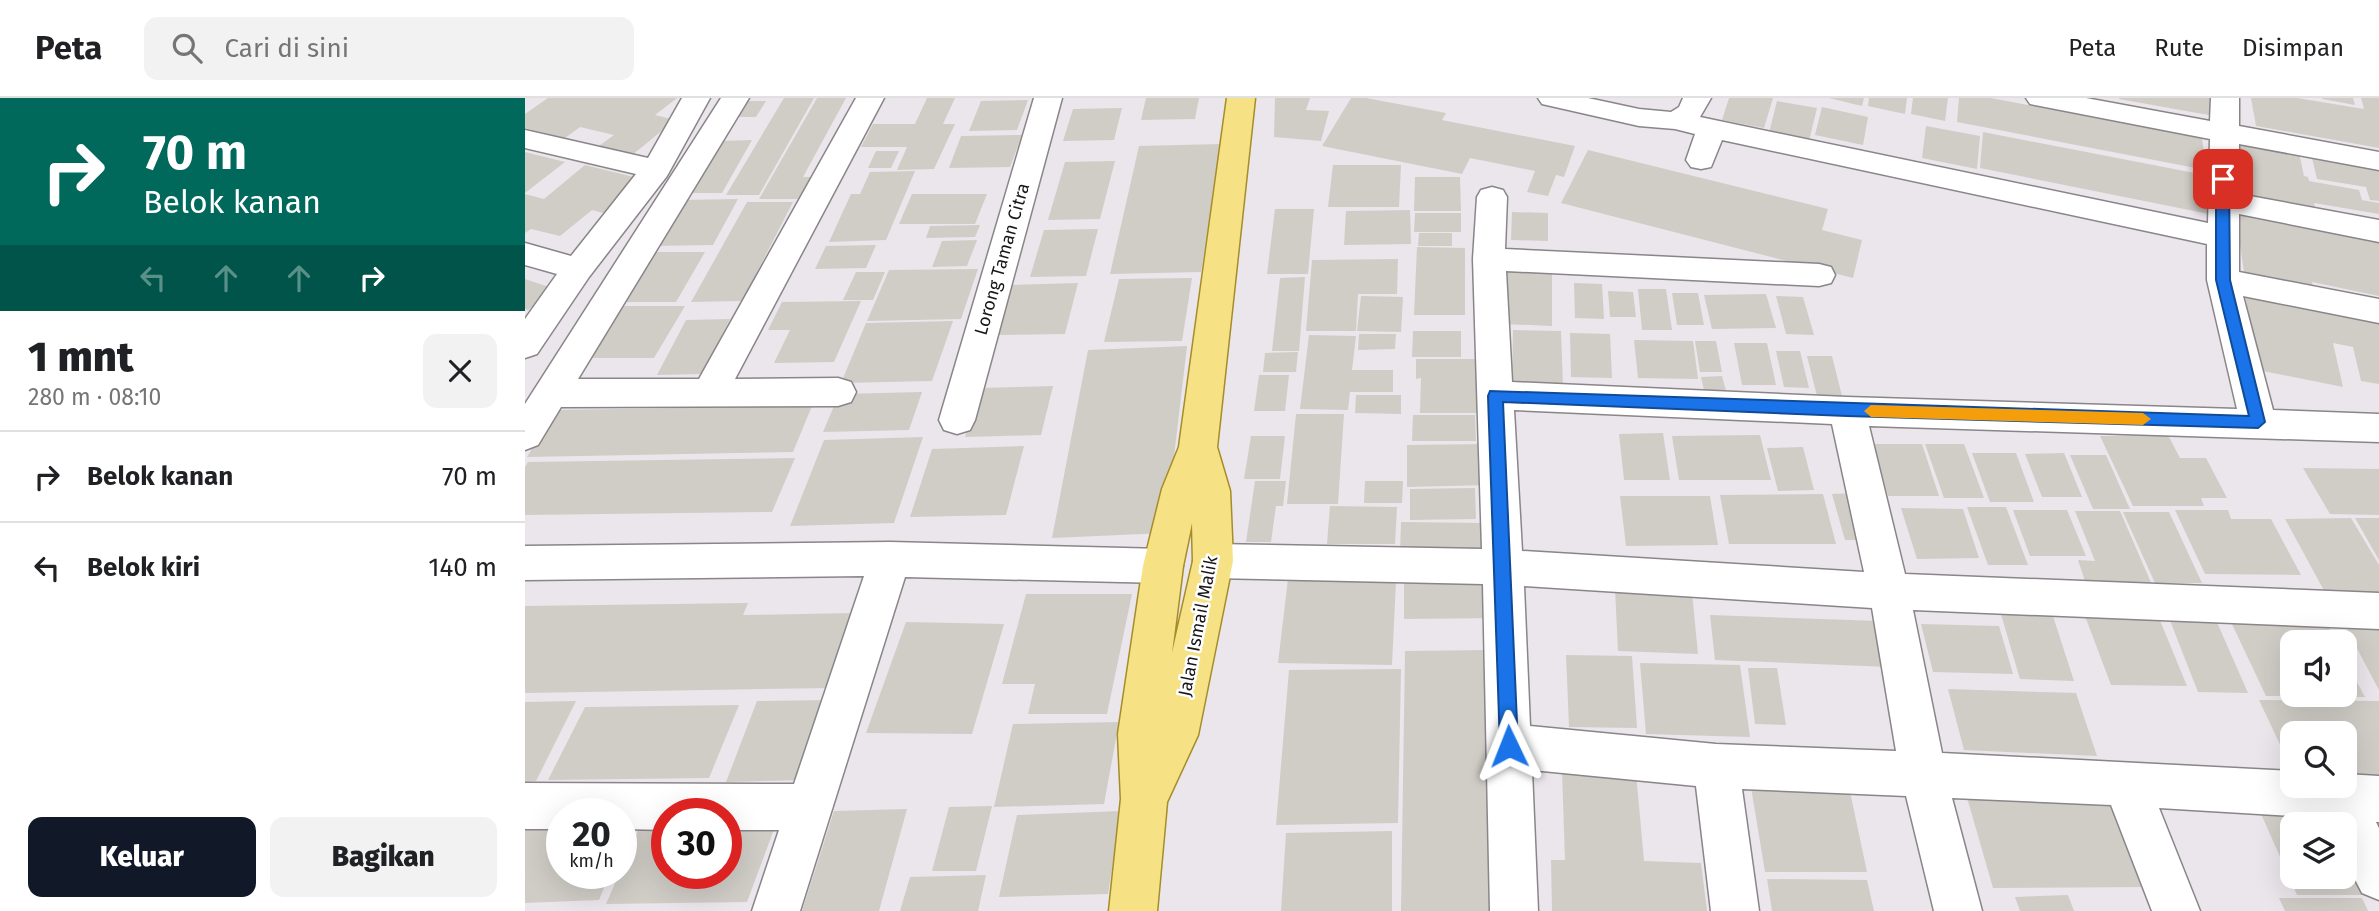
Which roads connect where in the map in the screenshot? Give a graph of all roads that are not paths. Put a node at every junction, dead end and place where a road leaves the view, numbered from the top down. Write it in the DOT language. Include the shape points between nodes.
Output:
graph roads {
  1 [pos="696,98"];
  2 [pos="736,98"];
  3 [pos="870,98"];
  4 [pos="1048,98"];
  5 [pos="1241,98"];
  6 [pos="1552,98"];
  7 [pos="2040,98"];
  8 [pos="2225,98"];
  9 [pos="1688,109"];
  10 [pos="1711,130"];
  11 [pos="2224,134"];
  12 [pos="525,139"];
  13 [pos="1700,160"];
  14 [pos="2379,160"];
  15 [pos="656,169"];
  16 [pos="1492,197"];
  17 [pos="2222,201"];
  18 [pos="2379,231"];
  19 [pos="2224,237"];
  20 [pos="525,254"];
  21 [pos="1489,259"];
  22 [pos="578,269"];
  23 [pos="1819,275"];
  24 [pos="2223,280"];
  25 [pos="2379,311"];
  26 [pos="525,345"];
  27 [pos="711,390"];
  28 [pos="838,392"];
  29 [pos="550,393"];
  30 [pos="1495,396"];
  31 [pos="1847,411"];
  32 [pos="957,420"];
  33 [pos="2258,422"];
  34 [pos="2379,428"];
  35 [pos="525,435"];
  36 [pos="1198,447"];
  37 [pos="890,559"];
  38 [pos="1213,561"];
  39 [pos="525,563"];
  40 [pos="1163,566"];
  41 [pos="1503,567"];
  42 [pos="1889,591"];
  43 [pos="2379,611"];
  44 [pos="1509,746"];
  45 [pos="1716,766"];
  46 [pos="1923,774"];
  47 [pos="2126,783"];
  48 [pos="2358,798"];
  49 [pos="1144,799"];
  50 [pos="525,806"];
  51 [pos="808,807"];
  52 [pos="2379,876"];
  53 [pos="776,911"];
  54 [pos="1133,911"];
  55 [pos="1514,911"];
  56 [pos="1735,911"];
  57 [pos="1958,911"];
  58 [pos="2176,911"];
  1 -- 15 [label="street"];
  2 -- 29 [label="street"];
  3 -- 27 [label="street"];
  4 -- 32 [label="street, Lorong Taman Citra"];
  5 -- 36 [label="main road, Jalan Ismail Malik"];
  6 -- 9 [label="street" via="1657,121"];
  7 -- 11 [label="street"];
  8 -- 11 [label="street"];
  9 -- 10 [label="street"];
  10 -- 13 [label="street"];
  10 -- 19 [label="street"];
  11 -- 14 [label="street"];
  11 -- 17 [label="street"];
  12 -- 15 [label="street"];
  15 -- 22 [label="street"];
  16 -- 21 [label="street"];
  17 -- 18 [label="street"];
  17 -- 19 [label="street"];
  19 -- 24 [label="street"];
  20 -- 22 [label="street"];
  21 -- 23 [label="street"];
  21 -- 30 [label="street"];
  22 -- 26 [label="street"];
  24 -- 25 [label="street"];
  24 -- 33 [label="street"];
  27 -- 28 [label="street"];
  27 -- 29 [label="street"];
  29 -- 35 [label="street"];
  30 -- 31 [label="street"];
  30 -- 41 [label="street"];
  31 -- 33 [label="street"];
  31 -- 42 [label="street"];
  33 -- 34 [label="street"];
  36 -- 38 [label="main road, Jalan Ismail Malik" via="1211,491"];
  36 -- 40 [label="main road, Jalan Ismail Malik" via="1181,489"];
  37 -- 39 [label="street"];
  37 -- 40 [label="street"];
  37 -- 51 [label="street"];
  38 -- 41 [label="street"];
  38 -- 49 [label="main road, Jalan Ismail Malik" via="1176,734"];
  40 -- 49 [label="main road, Jalan Ismail Malik" via="1140,734"];
  41 -- 42 [label="street"];
  41 -- 44 [label="street"];
  42 -- 43 [label="street"];
  42 -- 46 [label="street"];
  44 -- 45 [label="street"];
  44 -- 55 [label="street"];
  45 -- 46 [label="street"];
  45 -- 56 [label="street"];
  46 -- 47 [label="street"];
  46 -- 57 [label="street"];
  47 -- 48 [label="street"];
  47 -- 58 [label="street"];
  48 -- 52 [label="street"];
  49 -- 54 [label="main road, Jalan Ismail Malik"];
  50 -- 51 [label="street"];
  51 -- 53 [label="street"];
}
